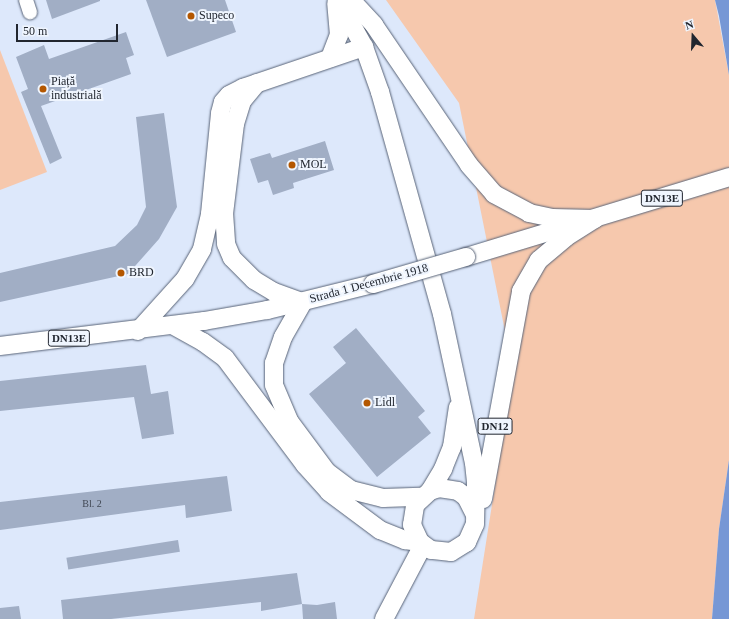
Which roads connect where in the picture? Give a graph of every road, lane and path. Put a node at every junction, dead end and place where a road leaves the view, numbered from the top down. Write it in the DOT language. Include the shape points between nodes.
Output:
graph roads {
  1 [pos="337,0"];
  2 [pos="352,0"];
  3 [pos="364,47"];
  4 [pos="330,58"];
  5 [pos="258,82"];
  6 [pos="729,177"];
  7 [pos="595,219"];
  8 [pos="303,302"];
  9 [pos="174,326"];
  10 [pos="138,331"];
  11 [pos="0,346"];
  12 [pos="457,386"];
  13 [pos="425,494"];
  14 [pos="475,520"];
  15 [pos="422,544"];
  16 [pos="384,619"];
  1 -- 3 [label="main road, DN12"];
  1 -- 4 [label="main road" via="339,34"];
  2 -- 7 [label="main road" via="374,25 469,165 494,194 530,213 552,218"];
  3 -- 4 [label="main road"];
  3 -- 12 [label="main road, DN12" via="380,92 435,286"];
  4 -- 5 [label="main road"];
  5 -- 8 [label="main road" via="242,101 235,124 224,213 226,244 232,258 254,280 274,292"];
  5 -- 10 [label="main road" via="229,95 223,102 209,220 202,250 185,279"];
  6 -- 7 [label="main road, Strada 1 Decembrie 1918 / DN13E"];
  7 -- 8 [label="main road, Strada 1 Decembrie 1918 / DN13E, bridge"];
  7 -- 14 [label="main road, DN12" via="561,241 539,260 521,291 507,357 487,481"];
  8 -- 9 [label="main road, Strada 1 Decembrie 1918 / DN13E"];
  8 -- 13 [label="main road" via="283,337 274,363 274,386 289,421 327,472 351,490 383,498"];
  9 -- 10 [label="main road, Strada 1 Decembrie 1918 / DN13E"];
  9 -- 15 [label="main road" via="225,358 311,474 329,492 380,530"];
  10 -- 11 [label="main road, Strada 1 Decembrie 1918 / DN13E"];
  12 -- 13 [label="main road, DN12" via="458,408 452,447 443,469"];
  12 -- 14 [label="main road, DN12" via="474,463"];
  13 -- 14 [label="main road" via="439,488 458,491 469,501"];
  13 -- 15 [label="main road" via="412,514 412,524"];
  14 -- 15 [label="main road" via="467,542 451,552 436,551"];
  15 -- 16 [label="main road"];
}
